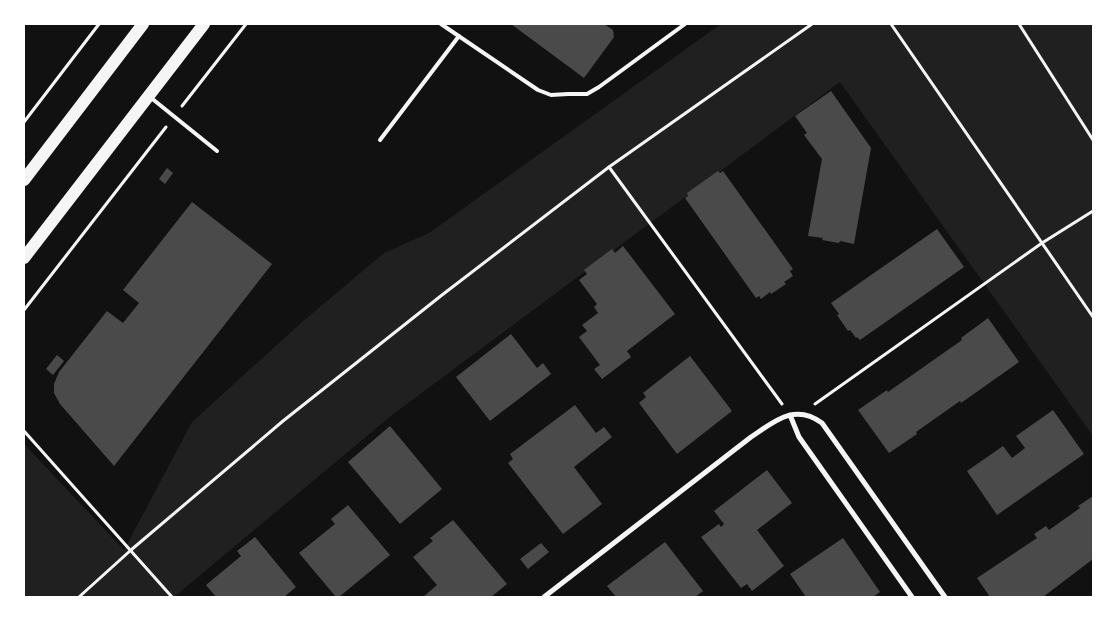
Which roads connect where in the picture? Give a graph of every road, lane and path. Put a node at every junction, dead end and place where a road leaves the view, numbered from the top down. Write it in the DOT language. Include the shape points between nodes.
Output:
graph roads {
  1 [pos="99,24"];
  2 [pos="144,24"];
  3 [pos="204,24"];
  4 [pos="246,24"];
  5 [pos="441,24"];
  6 [pos="685,24"];
  7 [pos="812,24"];
  8 [pos="891,24"];
  9 [pos="1019,24"];
  10 [pos="459,36"];
  11 [pos="149,95"];
  12 [pos="174,116"];
  13 [pos="24,122"];
  14 [pos="380,140"];
  15 [pos="1093,140"];
  16 [pos="217,151"];
  17 [pos="609,167"];
  18 [pos="24,180"];
  19 [pos="1093,211"];
  20 [pos="1042,243"];
  21 [pos="24,258"];
  22 [pos="24,310"];
  23 [pos="1093,317"];
  24 [pos="802,413"];
  25 [pos="790,415"];
  26 [pos="24,431"];
  27 [pos="131,550"];
  28 [pos="79,597"];
  29 [pos="172,597"];
  30 [pos="544,597"];
  31 [pos="912,597"];
  32 [pos="945,597"];
  1 -- 13 [label="path"];
  2 -- 18 [label="main road"];
  3 -- 11 [label="main road"];
  4 -- 12 [label="path"];
  5 -- 10 [label="lane"];
  6 -- 10 [label="lane" via="587,94 551,94 538,90"];
  7 -- 17 [label="path"];
  8 -- 20 [label="path"];
  9 -- 15 [label="path"];
  10 -- 14 [label="lane"];
  11 -- 12 [label="lane"];
  11 -- 21 [label="main road"];
  12 -- 16 [label="lane"];
  12 -- 22 [label="path"];
  17 -- 25 [label="path"];
  17 -- 27 [label="path" via="283,421"];
  19 -- 20 [label="path"];
  20 -- 23 [label="path"];
  20 -- 24 [label="path"];
  24 -- 25 [label="street"];
  24 -- 32 [label="street" via="822,423"];
  25 -- 30 [label="street" via="751,437"];
  25 -- 31 [label="street" via="799,437"];
  26 -- 27 [label="path"];
  27 -- 28 [label="path"];
  27 -- 29 [label="path"];
}
